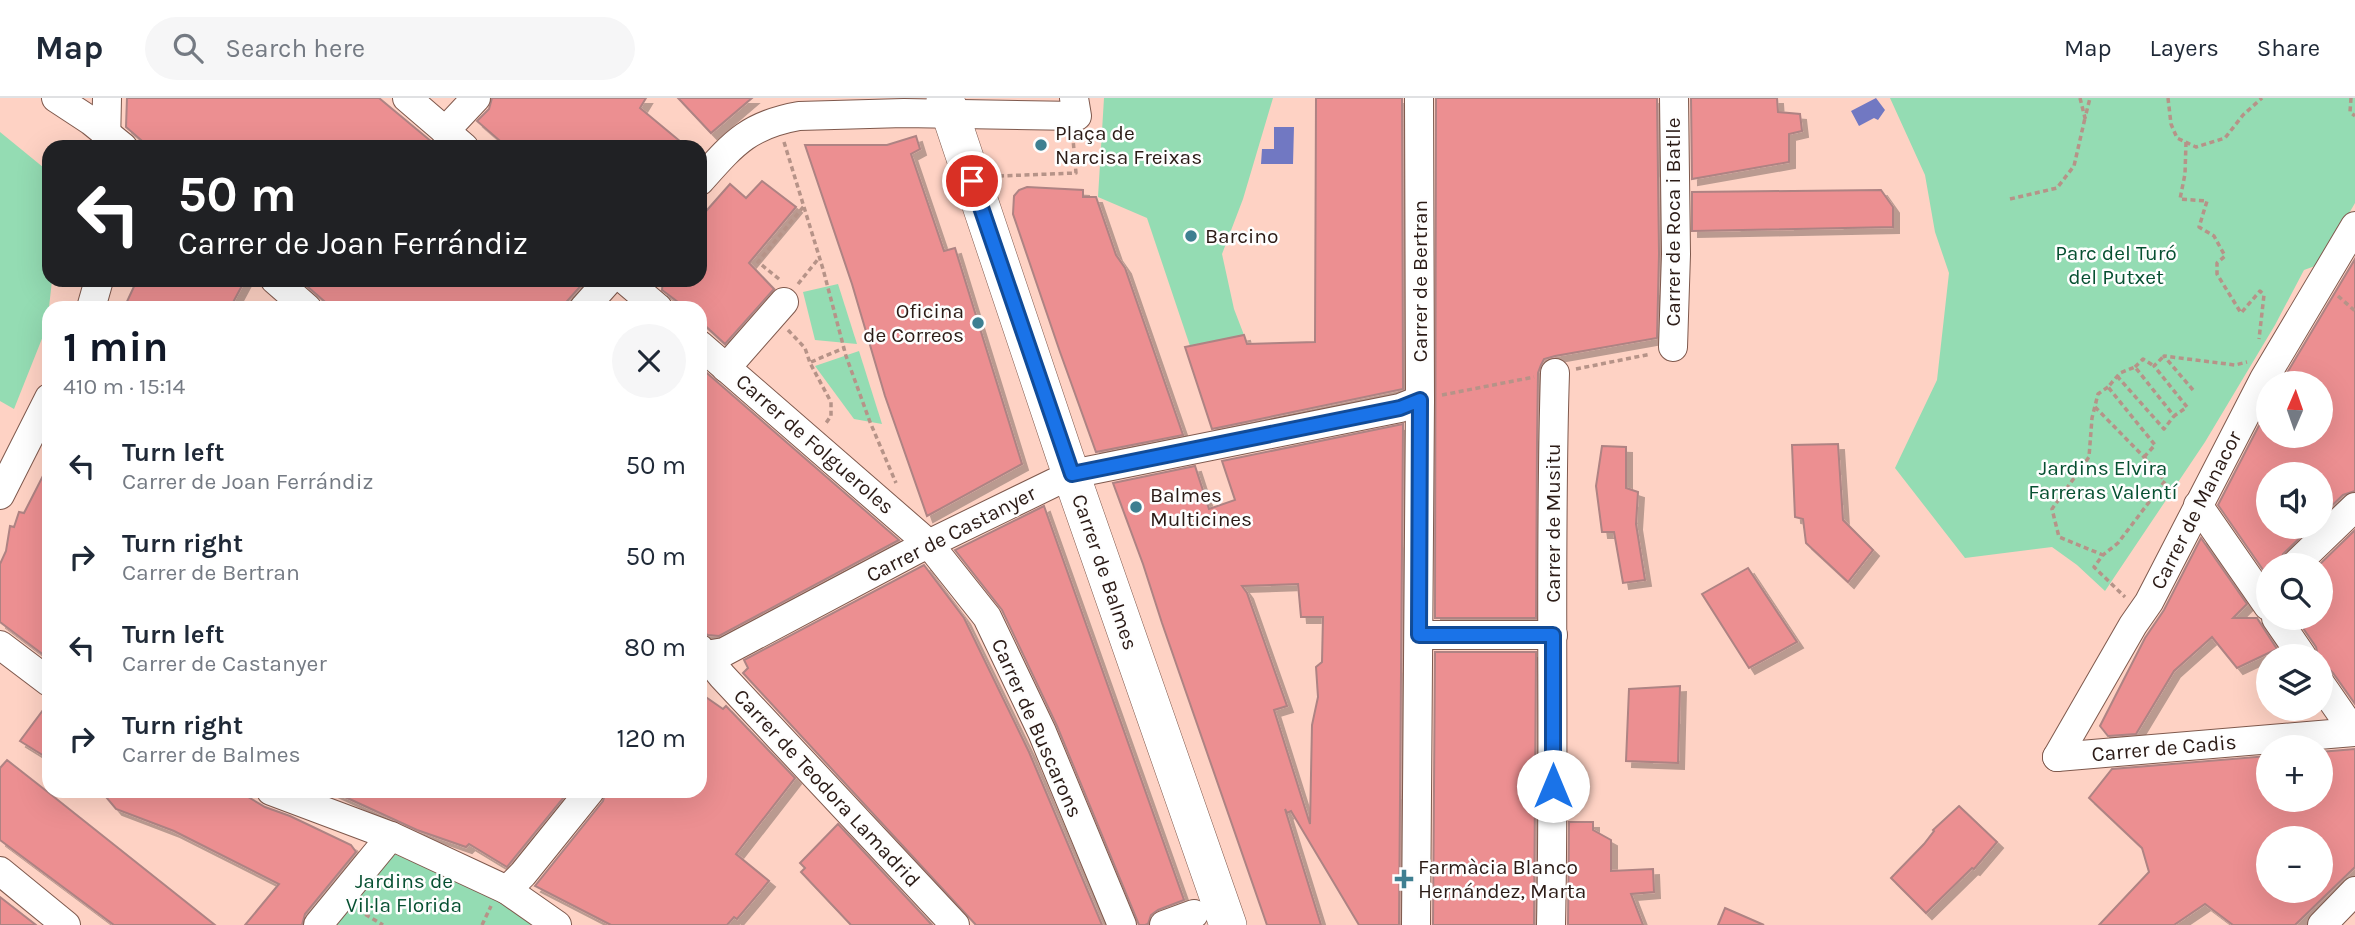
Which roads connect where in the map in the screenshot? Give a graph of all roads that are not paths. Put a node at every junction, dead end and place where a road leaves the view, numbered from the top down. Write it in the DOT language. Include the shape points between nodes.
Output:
graph roads {
  1 [pos="56,98"];
  2 [pos="107,98"];
  3 [pos="407,98"];
  4 [pos="476,98"];
  5 [pos="1419,98"];
  6 [pos="1674,98"];
  7 [pos="948,106"];
  8 [pos="794,117"];
  9 [pos="1074,117"];
  10 [pos="454,139"];
  11 [pos="109,140"];
  12 [pos="112,140"];
  13 [pos="707,173"];
  14 [pos="2355,226"];
  15 [pos="283,287"];
  16 [pos="603,287"];
  17 [pos="633,287"];
  18 [pos="299,301"];
  19 [pos="590,301"];
  20 [pos="650,301"];
  21 [pos="783,303"];
  22 [pos="1673,347"];
  23 [pos="707,351"];
  24 [pos="726,368"];
  25 [pos="1555,373"];
  26 [pos="1420,400"];
  27 [pos="42,412"];
  28 [pos="1072,474"];
  29 [pos="0,495"];
  30 [pos="2199,505"];
  31 [pos="2355,507"];
  32 [pos="929,544"];
  33 [pos="2307,553"];
  34 [pos="2256,586"];
  35 [pos="1419,635"];
  36 [pos="1553,635"];
  37 [pos="0,645"];
  38 [pos="707,654"];
  39 [pos="707,660"];
  40 [pos="42,677"];
  41 [pos="2333,702"];
  42 [pos="2354,732"];
  43 [pos="2057,757"];
  44 [pos="290,798"];
  45 [pos="584,798"];
  46 [pos="391,836"];
  47 [pos="0,871"];
  48 [pos="2355,891"];
  49 [pos="499,897"];
  50 [pos="1194,914"];
  51 [pos="66,925"];
  52 [pos="318,925"];
  53 [pos="557,925"];
  54 [pos="955,925"];
  55 [pos="1122,925"];
  56 [pos="1164,925"];
  57 [pos="1228,925"];
  58 [pos="1416,925"];
  59 [pos="1551,925"];
  60 [pos="2322,925"];
  1 -- 11 [label="street"];
  2 -- 12 [label="street"];
  3 -- 10 [label="street"];
  4 -- 10 [label="street"];
  5 -- 26 [label="street, Carrer de Bertran"];
  6 -- 22 [label="street, Carrer de Roca i Batlle"];
  7 -- 8 [label="street"];
  7 -- 9 [label="street"];
  7 -- 28 [label="main road, Carrer de Balmes"];
  8 -- 13 [label="street" via="746,134"];
  14 -- 30 [label="street, Carrer de Manacor" via="2263,379"];
  15 -- 18 [label="street"];
  16 -- 19 [label="street"];
  17 -- 20 [label="street"];
  21 -- 24 [label="street"];
  23 -- 24 [label="street, Carrer de Folgueroles"];
  24 -- 32 [label="street, Carrer de Folgueroles"];
  25 -- 36 [label="street, Carrer de Musitu"];
  26 -- 28 [label="street, Carrer de Castanyer" via="1400,408"];
  26 -- 35 [label="street, Carrer de Bertran"];
  27 -- 29 [label="street"];
  28 -- 32 [label="street, Carrer de Castanyer"];
  28 -- 57 [label="main road, Carrer de Balmes"];
  30 -- 34 [label="street"];
  30 -- 43 [label="street, Carrer de Manacor" via="2149,601"];
  31 -- 33 [label="street"];
  32 -- 38 [label="street, Carrer de Castanyer" via="724,652"];
  32 -- 55 [label="street, Carrer de Buscarons" via="987,617 1042,732"];
  35 -- 36 [label="street"];
  35 -- 58 [label="street, Carrer de Bertran"];
  36 -- 59 [label="street, Carrer de Musitu"];
  37 -- 40 [label="street"];
  39 -- 54 [label="street, Carrer de Teodora Lamadrid"];
  41 -- 42 [label="street"];
  42 -- 43 [label="street, Carrer de Cadis"];
  44 -- 46 [label="street"];
  45 -- 49 [label="street"];
  46 -- 49 [label="street"];
  46 -- 52 [label="street"];
  47 -- 51 [label="street"];
  48 -- 60 [label="street"];
  49 -- 53 [label="street"];
  50 -- 56 [label="street"];
}
